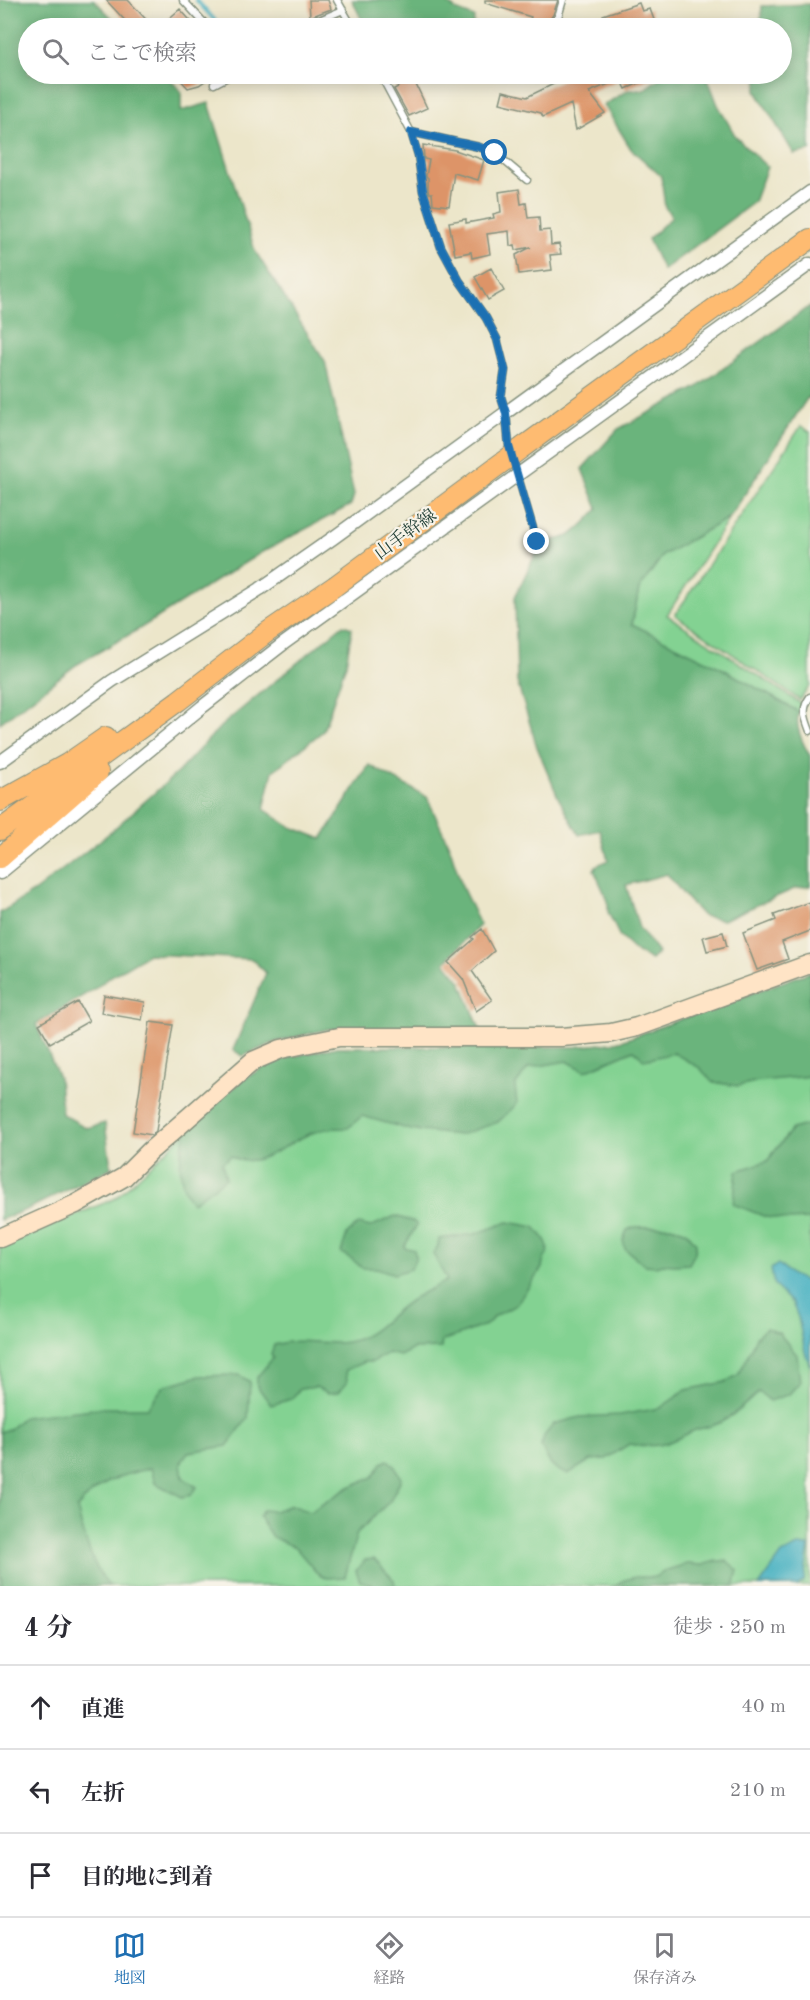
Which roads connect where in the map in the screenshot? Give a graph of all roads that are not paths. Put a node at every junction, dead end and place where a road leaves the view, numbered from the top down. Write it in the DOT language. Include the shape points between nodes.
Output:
graph roads {
  1 [pos="183,0"];
  2 [pos="337,0"];
  3 [pos="563,0"];
  4 [pos="343,10"];
  5 [pos="200,18"];
  6 [pos="324,18"];
  7 [pos="347,18"];
  8 [pos="557,18"];
  9 [pos="385,84"];
  10 [pos="411,132"];
  11 [pos="528,180"];
  12 [pos="810,192"];
  13 [pos="810,239"];
  14 [pos="810,264"];
  15 [pos="506,413"];
  16 [pos="517,475"];
  17 [pos="537,542"];
  18 [pos="266,633"];
  19 [pos="810,697"];
  20 [pos="178,701"];
  21 [pos="810,731"];
  22 [pos="0,762"];
  23 [pos="0,801"];
  24 [pos="0,830"];
  25 [pos="0,858"];
  26 [pos="0,873"];
  27 [pos="810,964"];
  28 [pos="0,1238"];
  1 -- 5 [label="lane"];
  2 -- 4 [label="lane"];
  3 -- 8 [label="lane"];
  4 -- 6 [label="lane"];
  4 -- 7 [label="lane"];
  9 -- 10 [label="lane"];
  10 -- 11 [label="lane" via="495,153"];
  10 -- 15 [label="lane" via="423,191 441,247 497,339 505,370 501,397"];
  12 -- 15 [label="street"];
  13 -- 18 [label="main road, 山手幹線, bridge"];
  14 -- 16 [label="street"];
  15 -- 16 [label="lane"];
  15 -- 22 [label="street" via="260,589 112,681"];
  16 -- 17 [label="lane"];
  16 -- 26 [label="street" via="250,668"];
  18 -- 20 [label="main road, 山手幹線"];
  18 -- 23 [label="main road" via="67,764"];
  19 -- 21 [label="lane" via="804,712"];
  20 -- 24 [label="main road, 山手幹線"];
  20 -- 25 [label="main road"];
  27 -- 28 [label="street" via="655,1021 611,1033 561,1037 339,1037 281,1049 253,1061 123,1177 76,1204"];
}
